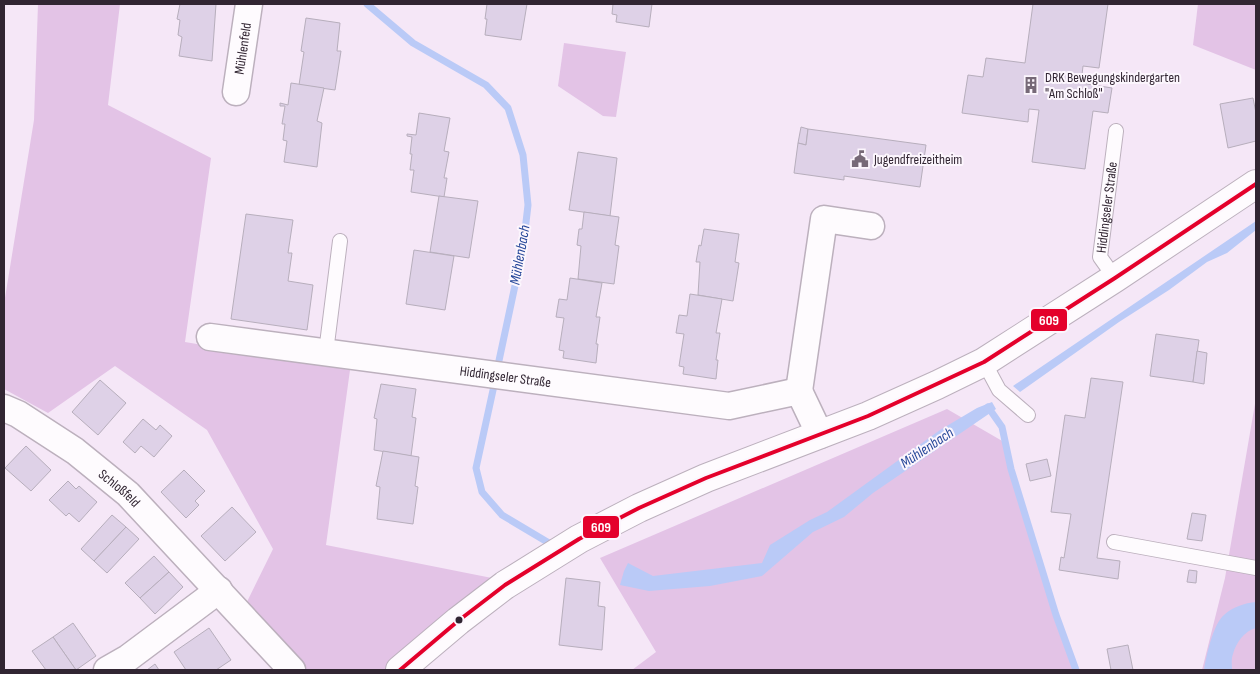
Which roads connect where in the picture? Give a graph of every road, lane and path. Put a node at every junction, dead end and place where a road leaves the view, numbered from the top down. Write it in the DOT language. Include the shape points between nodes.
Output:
graph roads {
  1 [pos="248,4"];
  2 [pos="236,92"];
  3 [pos="1116,131"];
  4 [pos="1256,184"];
  5 [pos="871,226"];
  6 [pos="340,241"];
  7 [pos="1115,278"];
  8 [pos="210,337"];
  9 [pos="326,352"];
  10 [pos="984,362"];
  11 [pos="799,391"];
  12 [pos="4,408"];
  13 [pos="1028,415"];
  14 [pos="820,435"];
  15 [pos="1114,542"];
  16 [pos="1256,568"];
  17 [pos="219,590"];
  18 [pos="107,670"];
  19 [pos="292,670"];
  20 [pos="400,670"];
  1 -- 2 [label="street, Mühlenfeld"];
  3 -- 7 [label="lane, Hiddingseler Straße" via="1100,257"];
  4 -- 7 [label="street"];
  5 -- 11 [label="street" via="824,219"];
  6 -- 9 [label="lane"];
  7 -- 10 [label="street"];
  8 -- 9 [label="street, Hiddingseler Straße"];
  9 -- 11 [label="street, Hiddingseler Straße" via="729,406"];
  10 -- 13 [label="lane" via="999,390"];
  10 -- 14 [label="street"];
  11 -- 14 [label="street"];
  12 -- 17 [label="street, Schloßfeld" via="75,451 128,494"];
  14 -- 20 [label="street" via="706,478 579,539 505,585"];
  15 -- 16 [label="lane"];
  17 -- 18 [label="street"];
  17 -- 19 [label="street, Schloßfeld"];
}
